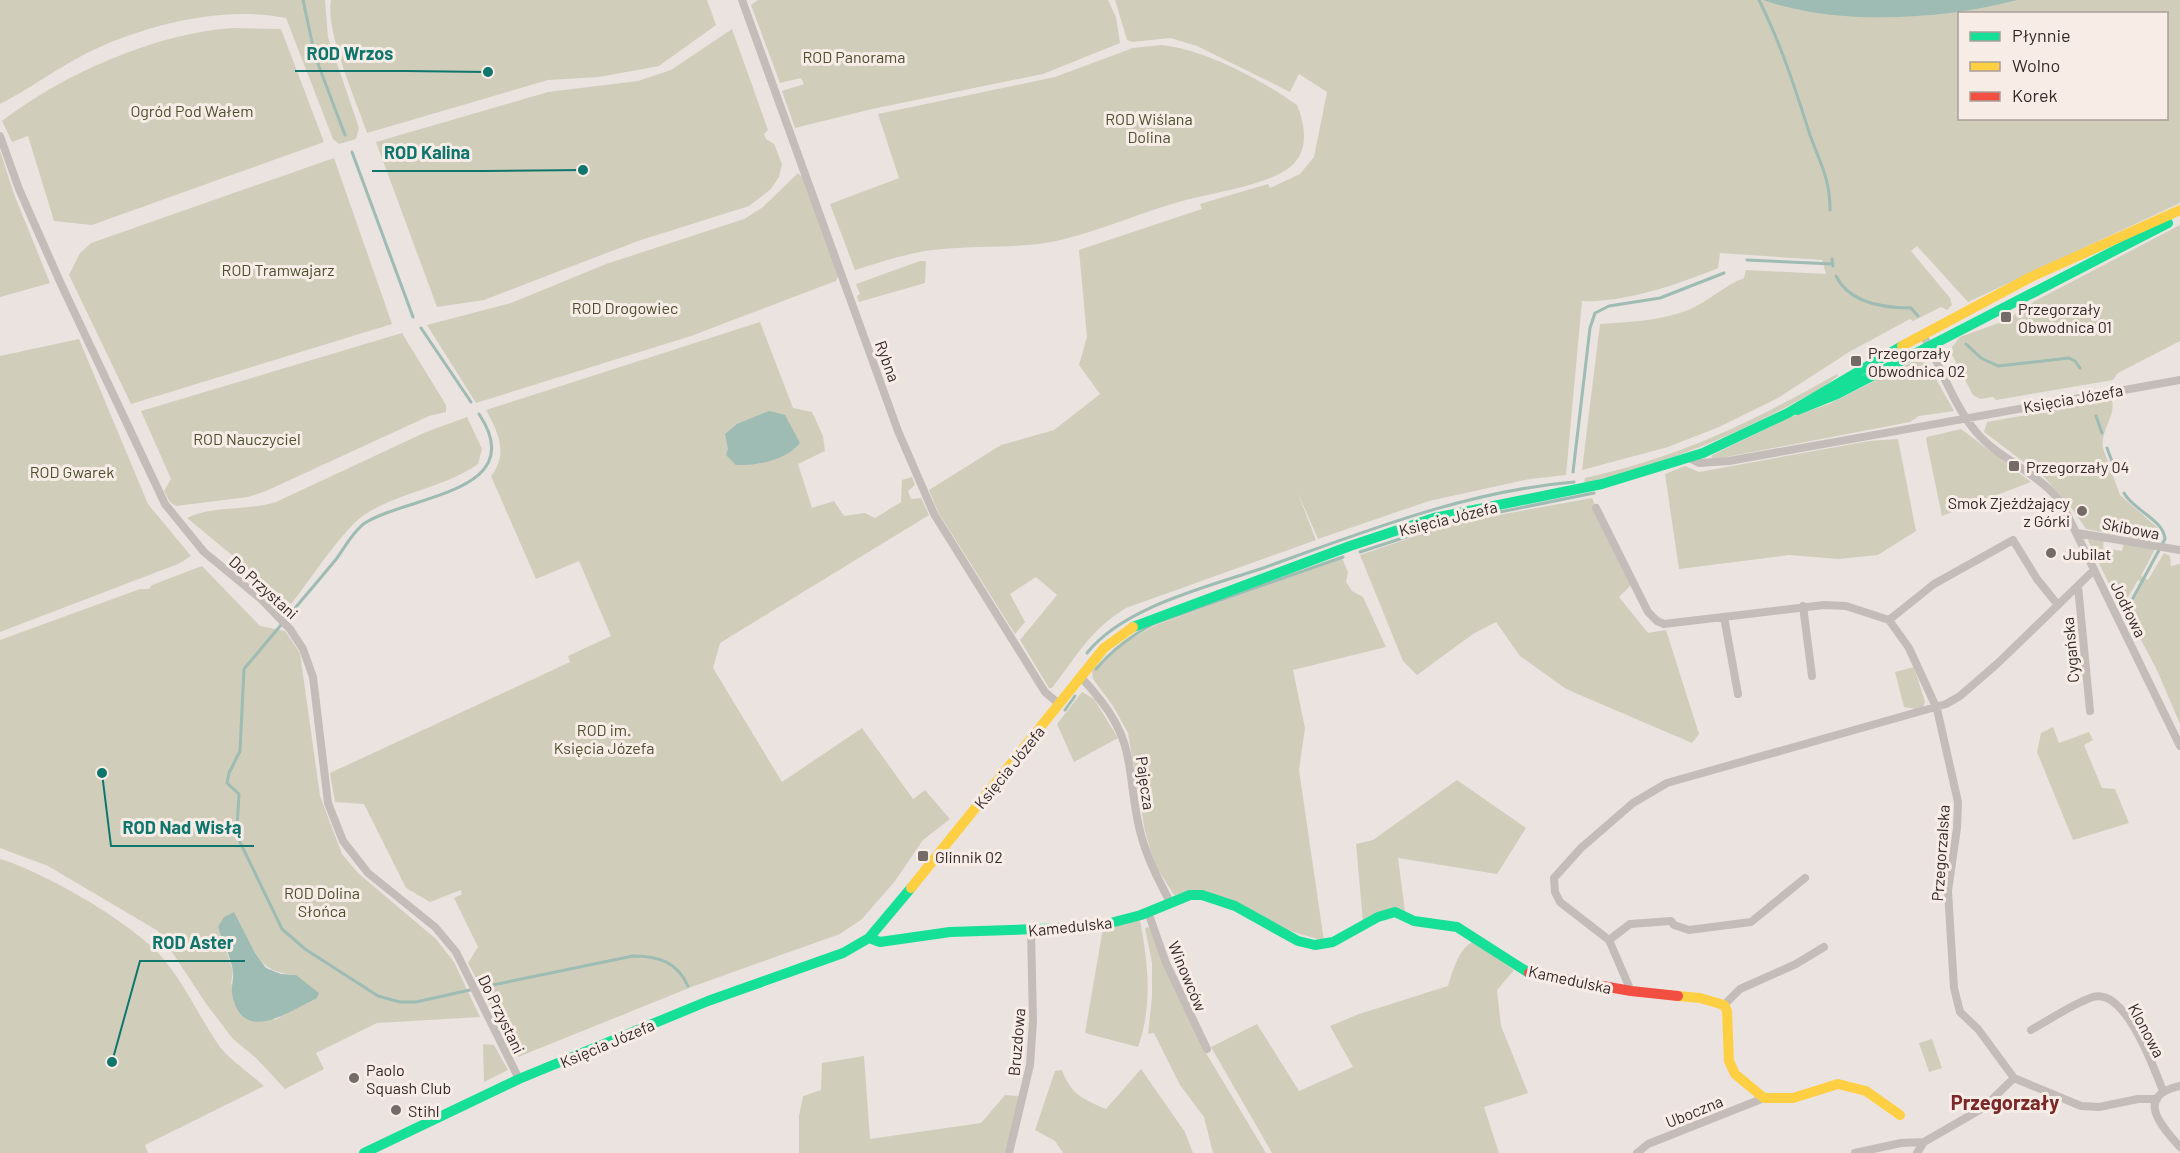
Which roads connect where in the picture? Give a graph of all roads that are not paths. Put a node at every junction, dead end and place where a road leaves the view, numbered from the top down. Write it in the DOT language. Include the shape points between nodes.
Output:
graph roads {
  1 [pos="742,0"];
  2 [pos="0,135"];
  3 [pos="2180,210"];
  4 [pos="2180,216"];
  5 [pos="1923,334"];
  6 [pos="1930,346"];
  7 [pos="2180,380"];
  8 [pos="1788,413"];
  9 [pos="1966,418"];
  10 [pos="1689,458"];
  11 [pos="1596,508"];
  12 [pos="2077,533"];
  13 [pos="2180,550"];
  14 [pos="2094,570"];
  15 [pos="2078,586"];
  16 [pos="2058,605"];
  17 [pos="1803,606"];
  18 [pos="1724,617"];
  19 [pos="1889,620"];
  20 [pos="1812,676"];
  21 [pos="1080,677"];
  22 [pos="1738,694"];
  23 [pos="1059,704"];
  24 [pos="1937,709"];
  25 [pos="2090,711"];
  26 [pos="2180,746"];
  27 [pos="1805,878"];
  28 [pos="1170,902"];
  29 [pos="1148,912"];
  30 [pos="1031,931"];
  31 [pos="869,938"];
  32 [pos="1609,940"];
  33 [pos="1824,947"];
  34 [pos="1631,992"];
  35 [pos="1724,1005"];
  36 [pos="2031,1030"];
  37 [pos="1207,1049"];
  38 [pos="2014,1077"];
  39 [pos="519,1079"];
  40 [pos="2180,1086"];
  41 [pos="2163,1091"];
  42 [pos="1764,1098"];
  43 [pos="2157,1099"];
  44 [pos="1900,1115"];
  45 [pos="1924,1142"];
  46 [pos="2180,1148"];
  47 [pos="363,1153"];
  48 [pos="1010,1153"];
  49 [pos="1637,1153"];
  50 [pos="1855,1153"];
  51 [pos="1917,1153"];
  1 -- 23 [label="street, Rybna" via="898,432 933,514 1045,692"];
  2 -- 39 [label="street, Do Przystani" via="61,284 165,504 204,552 261,599 290,629 303,650 313,677 328,803 343,841 368,873 435,927 456,952"];
  3 -- 5 [label="main road, Księcia Józefa" via="2031,278"];
  4 -- 6 [label="main road, Księcia Józefa"];
  5 -- 6 [label="street"];
  5 -- 8 [label="main road, Księcia Józefa"];
  6 -- 8 [label="main road, Księcia Józefa" via="1828,398"];
  6 -- 9 [label="street"];
  7 -- 9 [label="street, Księcia Józefa"];
  8 -- 10 [label="main road, Księcia Józefa"];
  9 -- 10 [label="street, Księcia Józefa" via="1720,463 1699,463"];
  9 -- 12 [label="street, Jodłowa" via="1982,438 2052,490"];
  10 -- 21 [label="main road, Księcia Józefa" via="1602,484 1434,518 1172,610 1122,633"];
  11 -- 18 [label="street" via="1648,612 1657,621 1664,624"];
  12 -- 13 [label="street, Skibowa"];
  12 -- 14 [label="street, Jodłowa"];
  14 -- 15 [label="street"];
  14 -- 26 [label="street, Jodłowa"];
  15 -- 16 [label="street"];
  15 -- 25 [label="street, Cygańska"];
  16 -- 19 [label="street" via="2013,540 1934,584"];
  16 -- 24 [label="street" via="1960,696"];
  17 -- 18 [label="street"];
  17 -- 19 [label="street" via="1846,606"];
  17 -- 20 [label="street"];
  18 -- 22 [label="street"];
  19 -- 24 [label="street, Przegorzalska" via="1909,648"];
  21 -- 23 [label="main road, Księcia Józefa"];
  21 -- 28 [label="street, Pajęcza" via="1115,718 1123,737 1130,756 1139,829"];
  23 -- 31 [label="main road, Księcia Józefa"];
  24 -- 32 [label="street, Kamedulska" via="1668,783 1642,795 1581,848 1554,878 1560,902"];
  24 -- 38 [label="street, Przegorzalska" via="1958,802 1948,891 1956,1003"];
  27 -- 32 [label="street" via="1751,922 1689,930 1671,921 1630,924"];
  28 -- 29 [label="main road, Kamedulska"];
  28 -- 34 [label="main road, Kamedulska" via="1202,895 1235,906 1298,942 1315,945 1333,942 1395,912 1414,921 1457,927 1534,975"];
  29 -- 30 [label="main road, Kamedulska" via="1095,927"];
  29 -- 37 [label="street, Winowców" via="1166,963"];
  30 -- 31 [label="main road, Kamedulska" via="951,932 880,942"];
  30 -- 48 [label="street, Bruzdowa" via="1030,1065"];
  31 -- 39 [label="main road, Księcia Józefa" via="843,953 708,1001"];
  32 -- 34 [label="street, Kamedulska"];
  33 -- 35 [label="street" via="1740,989"];
  34 -- 35 [label="main road" via="1700,998"];
  35 -- 42 [label="main road" via="1731,1068"];
  36 -- 41 [label="street, Klonowa" via="2095,996 2108,997 2119,1004 2132,1026"];
  38 -- 43 [label="street, Przegorzalska" via="2081,1106"];
  38 -- 45 [label="street" via="1976,1114"];
  39 -- 47 [label="main road, Księcia Józefa"];
  40 -- 41 [label="street"];
  41 -- 43 [label="street"];
  42 -- 44 [label="main road" via="1793,1098 1838,1084 1866,1091"];
  42 -- 49 [label="street, Uboczna" via="1648,1144"];
  43 -- 46 [label="street" via="2157,1121"];
  45 -- 50 [label="street"];
  45 -- 51 [label="street"];
}
